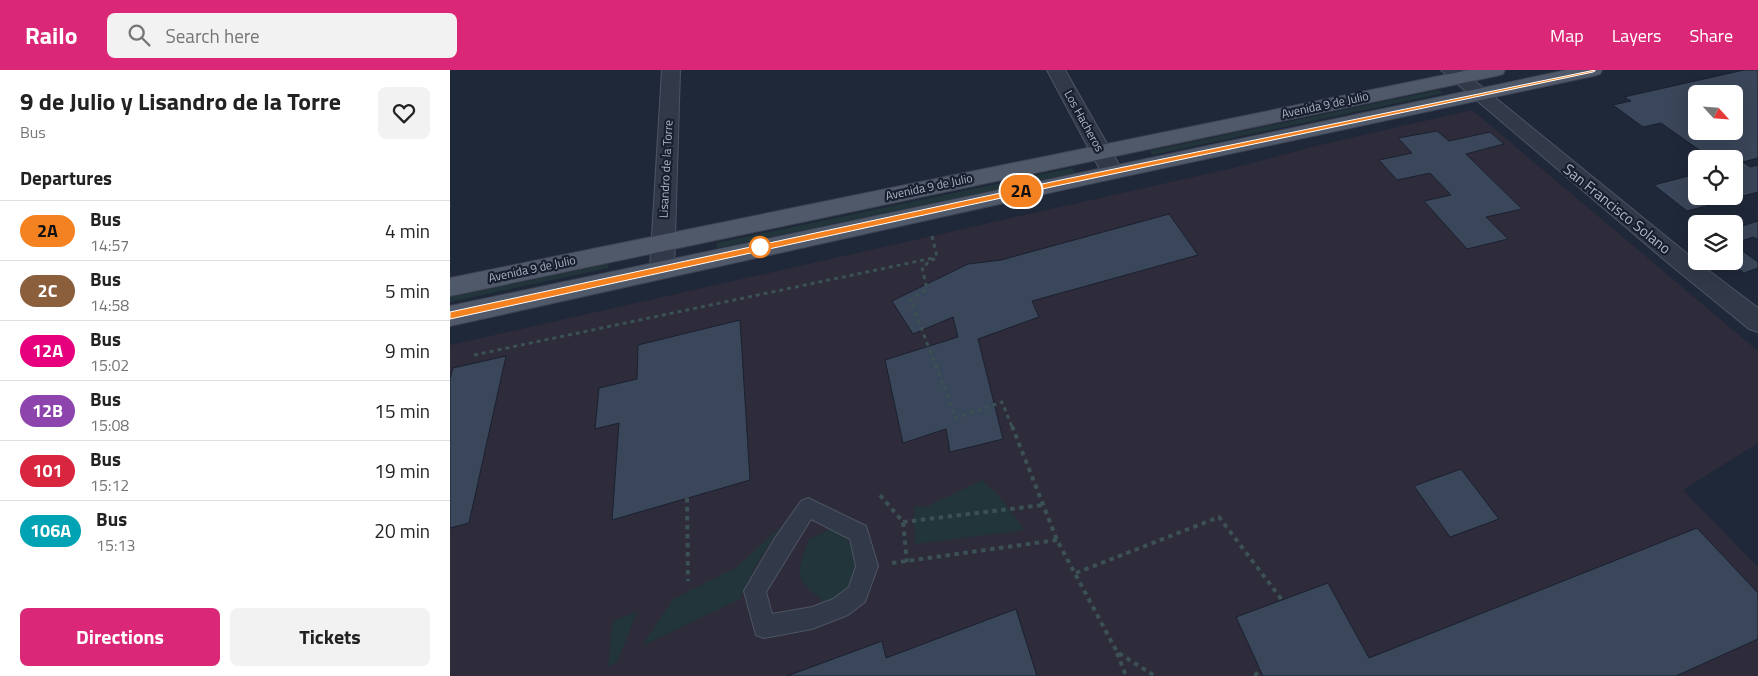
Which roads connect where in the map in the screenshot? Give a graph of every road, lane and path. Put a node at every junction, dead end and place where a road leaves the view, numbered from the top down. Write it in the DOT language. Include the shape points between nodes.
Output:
graph roads {
  1 [pos="671,70"];
  2 [pos="1056,70"];
  3 [pos="1496,70"];
  4 [pos="1593,70"];
  5 [pos="1455,74"];
  6 [pos="1477,94"];
  7 [pos="1100,152"];
  8 [pos="1112,172"];
  9 [pos="932,236"];
  10 [pos="663,242"];
  11 [pos="936,258"];
  12 [pos="662,269"];
  13 [pos="450,287"];
  14 [pos="450,316"];
  15 [pos="1758,322"];
  16 [pos="474,355"];
  17 [pos="880,496"];
  18 [pos="687,498"];
  19 [pos="1043,505"];
  20 [pos="903,522"];
  21 [pos="1058,540"];
  22 [pos="907,562"];
  23 [pos="867,566"];
  24 [pos="1076,573"];
  25 [pos="688,581"];
  26 [pos="1282,600"];
  27 [pos="1117,652"];
  28 [pos="1260,668"];
  29 [pos="1126,676"];
  30 [pos="1155,676"];
  31 [pos="1255,676"];
  1 -- 10 [label="street, Lisandro de la Torre"];
  2 -- 7 [label="street, Los Hacheros"];
  3 -- 5 [label="main road, Avenida 9 de Julio"];
  4 -- 6 [label="main road, Avenida 9 de Julio"];
  5 -- 6 [label="street, San Francisco Solano"];
  5 -- 7 [label="main road, Avenida 9 de Julio"];
  6 -- 8 [label="main road, Avenida 9 de Julio"];
  6 -- 15 [label="street, San Francisco Solano"];
  7 -- 8 [label="street, Los Hacheros"];
  7 -- 10 [label="main road, Avenida 9 de Julio"];
  8 -- 12 [label="main road, Avenida 9 de Julio"];
  9 -- 11 [label="path"];
  10 -- 12 [label="street, Lisandro de la Torre"];
  10 -- 13 [label="main road, Avenida 9 de Julio"];
  11 -- 16 [label="path"];
  11 -- 19 [label="path" via="922,267 927,288 910,299 956,418 1002,402"];
  12 -- 14 [label="main road, Avenida 9 de Julio"];
  17 -- 20 [label="path"];
  18 -- 25 [label="path"];
  19 -- 20 [label="path"];
  19 -- 21 [label="path"];
  20 -- 22 [label="path"];
  21 -- 22 [label="path"];
  21 -- 24 [label="path"];
  22 -- 23 [label="path"];
  23 -- 23 [label="lane" via="859,533 808,507 756,591 764,627 812,618 840,607 858,594"];
  24 -- 26 [label="path" via="1219,517"];
  24 -- 27 [label="path"];
  27 -- 29 [label="path"];
  27 -- 30 [label="path"];
  28 -- 31 [label="path"];
}
